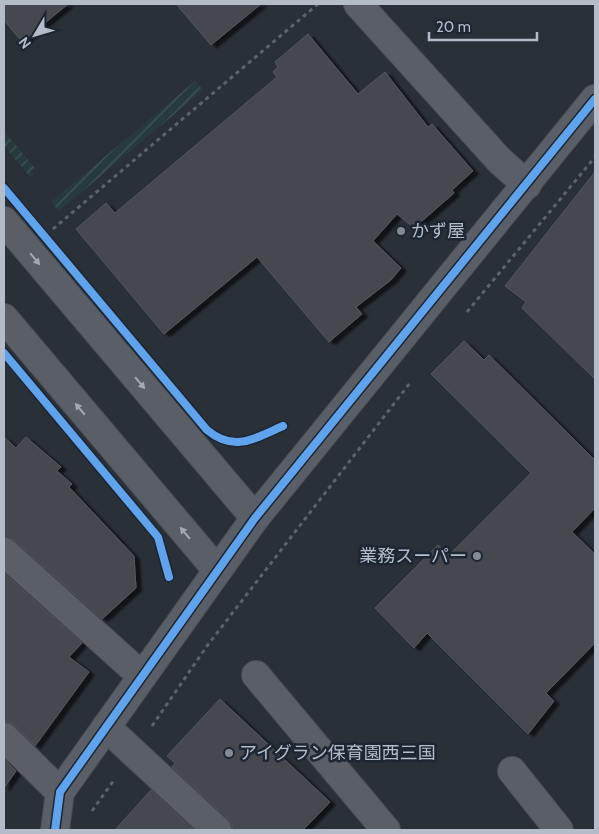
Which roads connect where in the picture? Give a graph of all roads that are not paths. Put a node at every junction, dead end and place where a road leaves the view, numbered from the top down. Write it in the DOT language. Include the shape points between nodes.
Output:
graph roads {
  1 [pos="358,4"];
  2 [pos="592,108"];
  3 [pos="527,185"];
  4 [pos="4,221"];
  5 [pos="4,318"];
  6 [pos="255,518"];
  7 [pos="4,552"];
  8 [pos="217,570"];
  9 [pos="256,675"];
  10 [pos="142,676"];
  11 [pos="106,727"];
  12 [pos="4,737"];
  13 [pos="512,771"];
  14 [pos="60,792"];
  15 [pos="56,830"];
  16 [pos="217,830"];
  17 [pos="386,830"];
  18 [pos="559,830"];
  1 -- 3 [label="street" via="499,160"];
  2 -- 3 [label="street"];
  3 -- 6 [label="street"];
  4 -- 6 [label="street, one-way"];
  8 -- 5 [label="street, one-way"];
  6 -- 8 [label="street"];
  7 -- 10 [label="street"];
  8 -- 10 [label="street"];
  9 -- 17 [label="street"];
  10 -- 11 [label="street"];
  11 -- 14 [label="street"];
  11 -- 16 [label="street"];
  12 -- 14 [label="street"];
  13 -- 18 [label="street"];
  14 -- 15 [label="street"];
}
